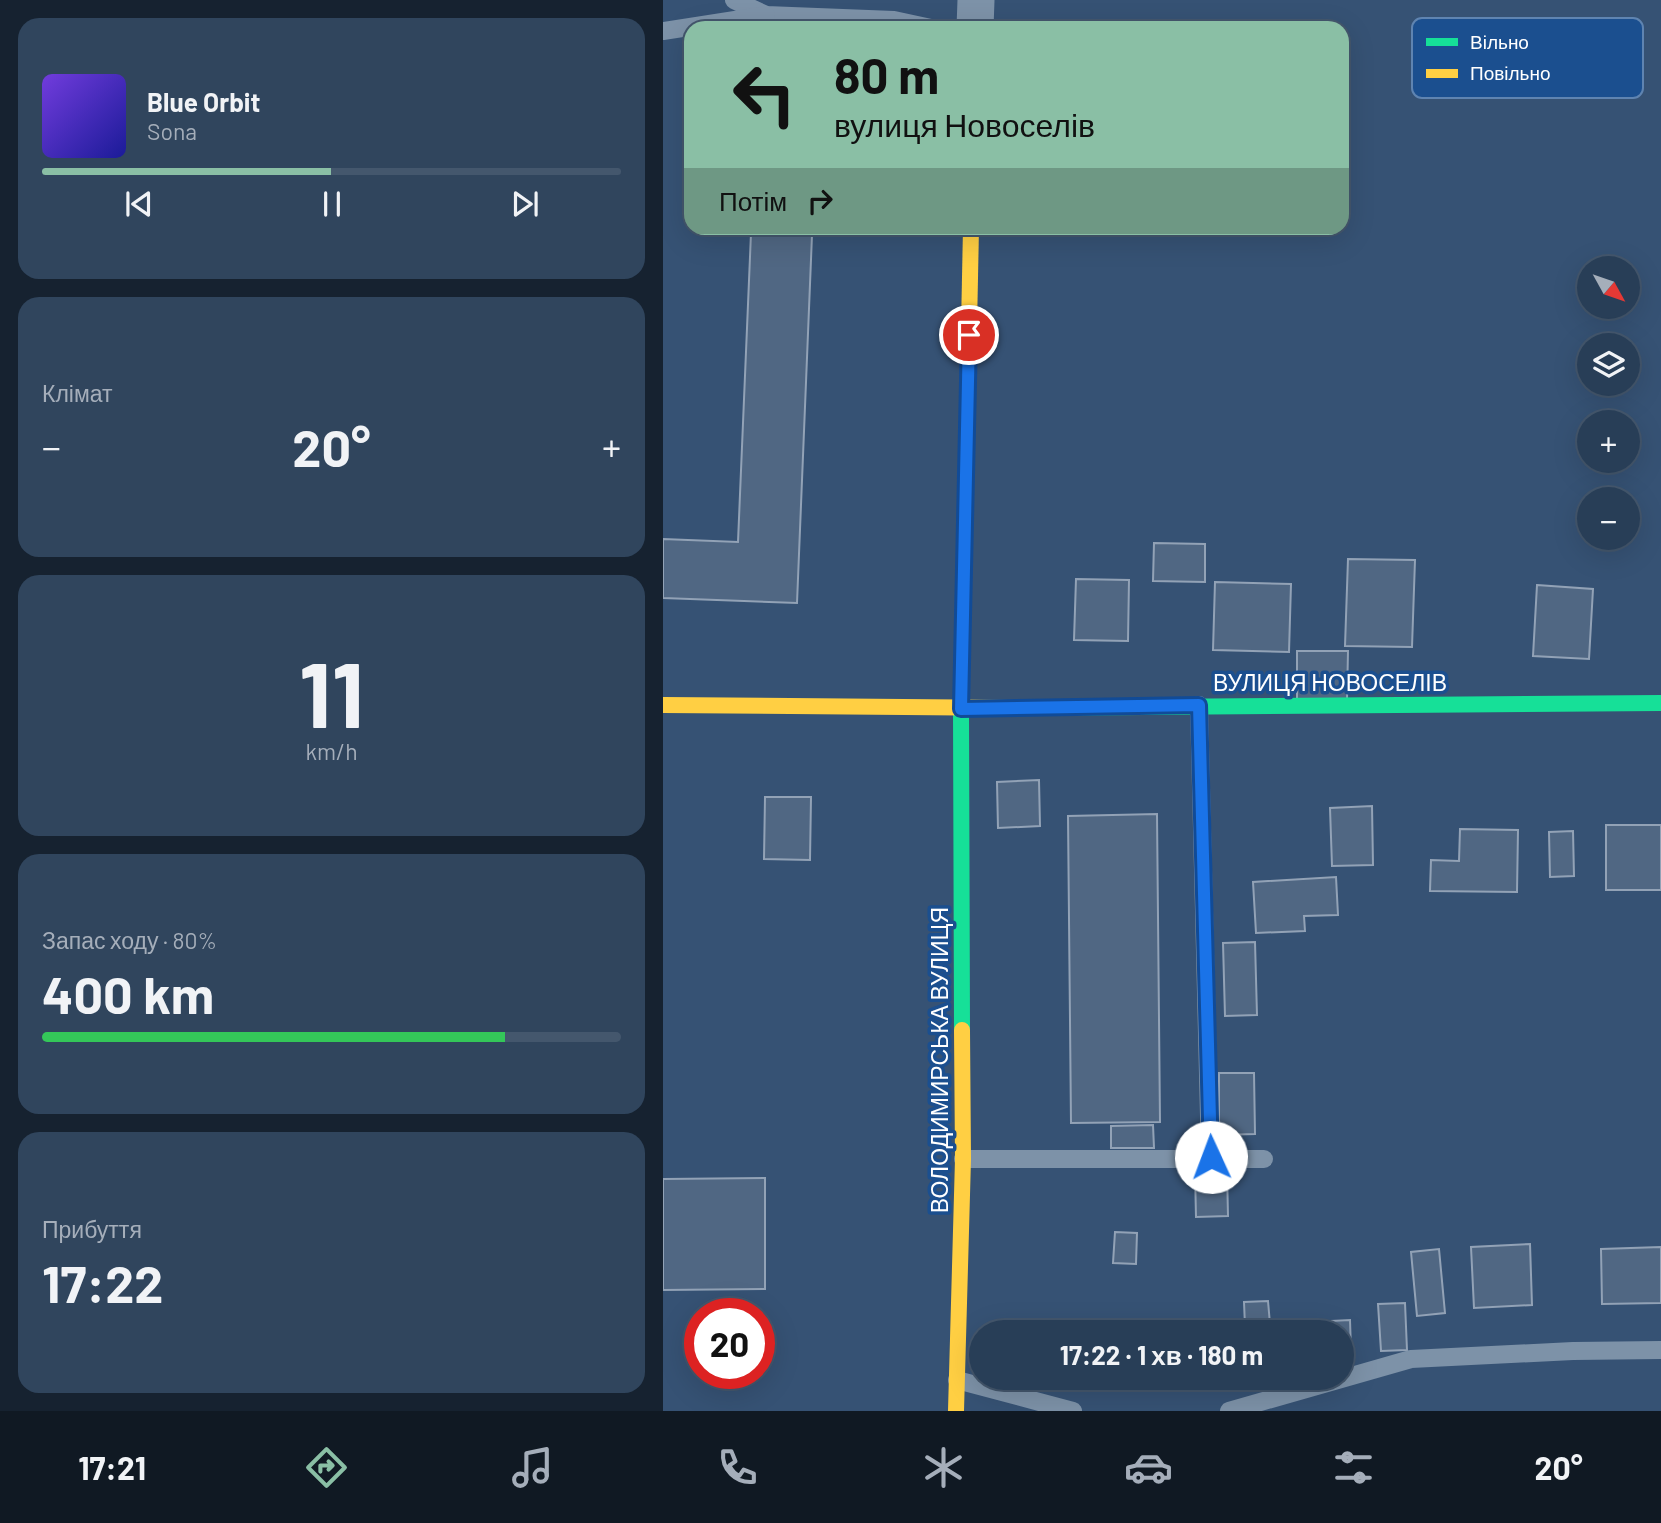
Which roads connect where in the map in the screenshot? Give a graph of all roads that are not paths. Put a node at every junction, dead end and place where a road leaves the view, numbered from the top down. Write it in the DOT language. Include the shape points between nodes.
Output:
graph roads {
  1 [pos="734,0"];
  2 [pos="976,0"];
  3 [pos="766,15"];
  4 [pos="727,21"];
  5 [pos="900,21"];
  6 [pos="975,21"];
  7 [pos="684,28"];
  8 [pos="663,31"];
  9 [pos="971,235"];
  10 [pos="1661,704"];
  11 [pos="663,705"];
  12 [pos="1199,705"];
  13 [pos="961,709"];
  14 [pos="1211,1157"];
  15 [pos="963,1159"];
  16 [pos="1264,1159"];
  17 [pos="1661,1350"];
  18 [pos="957,1380"];
  19 [pos="956,1411"];
  20 [pos="1073,1411"];
  21 [pos="1229,1411"];
  1 -- 3 [label="lane"];
  2 -- 6 [label="street"];
  3 -- 4 [label="lane"];
  3 -- 5 [label="lane"];
  7 -- 8 [label="lane"];
  9 -- 13 [label="street, ВОЛОДИМИРСЬКА ВУЛИЦЯ"];
  10 -- 12 [label="street, ВУЛИЦЯ НОВОСЕЛІВ"];
  11 -- 13 [label="street, ВУЛИЦЯ НОВОСЕЛІВ"];
  12 -- 13 [label="street, ВУЛИЦЯ НОВОСЕЛІВ"];
  12 -- 14 [label="lane"];
  13 -- 15 [label="street, ВОЛОДИМИРСЬКА ВУЛИЦЯ"];
  14 -- 15 [label="lane"];
  14 -- 16 [label="lane"];
  15 -- 18 [label="street, ВОЛОДИМИРСЬКА ВУЛИЦЯ"];
  17 -- 21 [label="lane" via="1411,1359"];
  18 -- 19 [label="street, ВОЛОДИМИРСЬКА ВУЛИЦЯ"];
  18 -- 20 [label="lane"];
}
